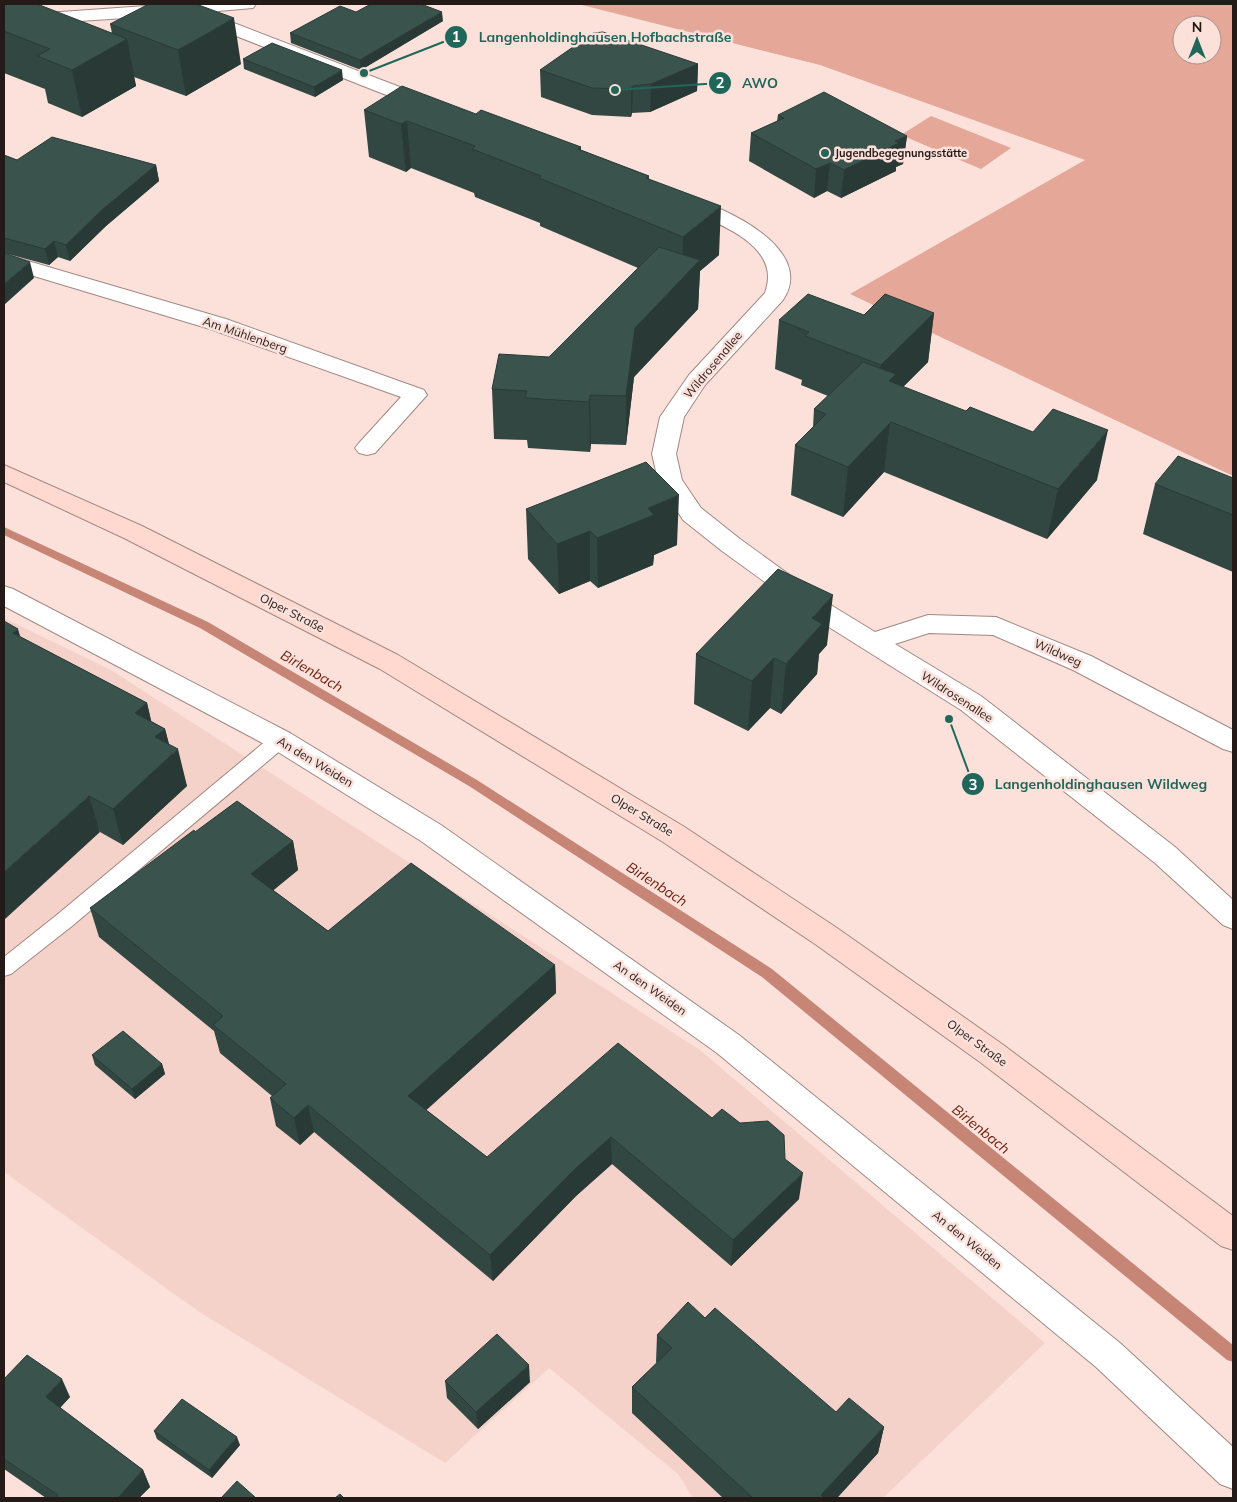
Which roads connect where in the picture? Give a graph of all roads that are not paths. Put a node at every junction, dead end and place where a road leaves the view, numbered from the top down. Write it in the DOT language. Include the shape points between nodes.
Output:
graph roads {
  1 [pos="247,4"];
  2 [pos="206,8"];
  3 [pos="4,21"];
  4 [pos="452,113"];
  5 [pos="670,195"];
  6 [pos="4,260"];
  7 [pos="367,448"];
  8 [pos="4,473"];
  9 [pos="4,595"];
  10 [pos="871,643"];
  11 [pos="280,740"];
  12 [pos="1233,742"];
  13 [pos="1233,916"];
  14 [pos="4,968"];
  15 [pos="1233,1235"];
  16 [pos="1233,1471"];
  1 -- 2 [label="street"];
  2 -- 3 [label="street"];
  2 -- 4 [label="street" via="214,21"];
  5 -- 10 [label="street, Wildrosenallee" via="742,228 762,243 775,261 779,279 775,294 697,380 672,417 664,454 670,480 692,514 825,613"];
  6 -- 7 [label="street, Am Mühlenberg" via="218,324 416,395"];
  8 -- 15 [label="main road, Olper Straße" via="133,532 389,662 673,834 826,936 991,1053"];
  9 -- 11 [label="street, An den Weiden"];
  10 -- 12 [label="street, Wildweg" via="928,624 996,626 1082,663"];
  10 -- 13 [label="street, Wildrosenallee" via="971,703 1165,855"];
  11 -- 14 [label="lane"];
  11 -- 16 [label="street, An den Weiden" via="430,832 728,1044 1108,1354"];
}
